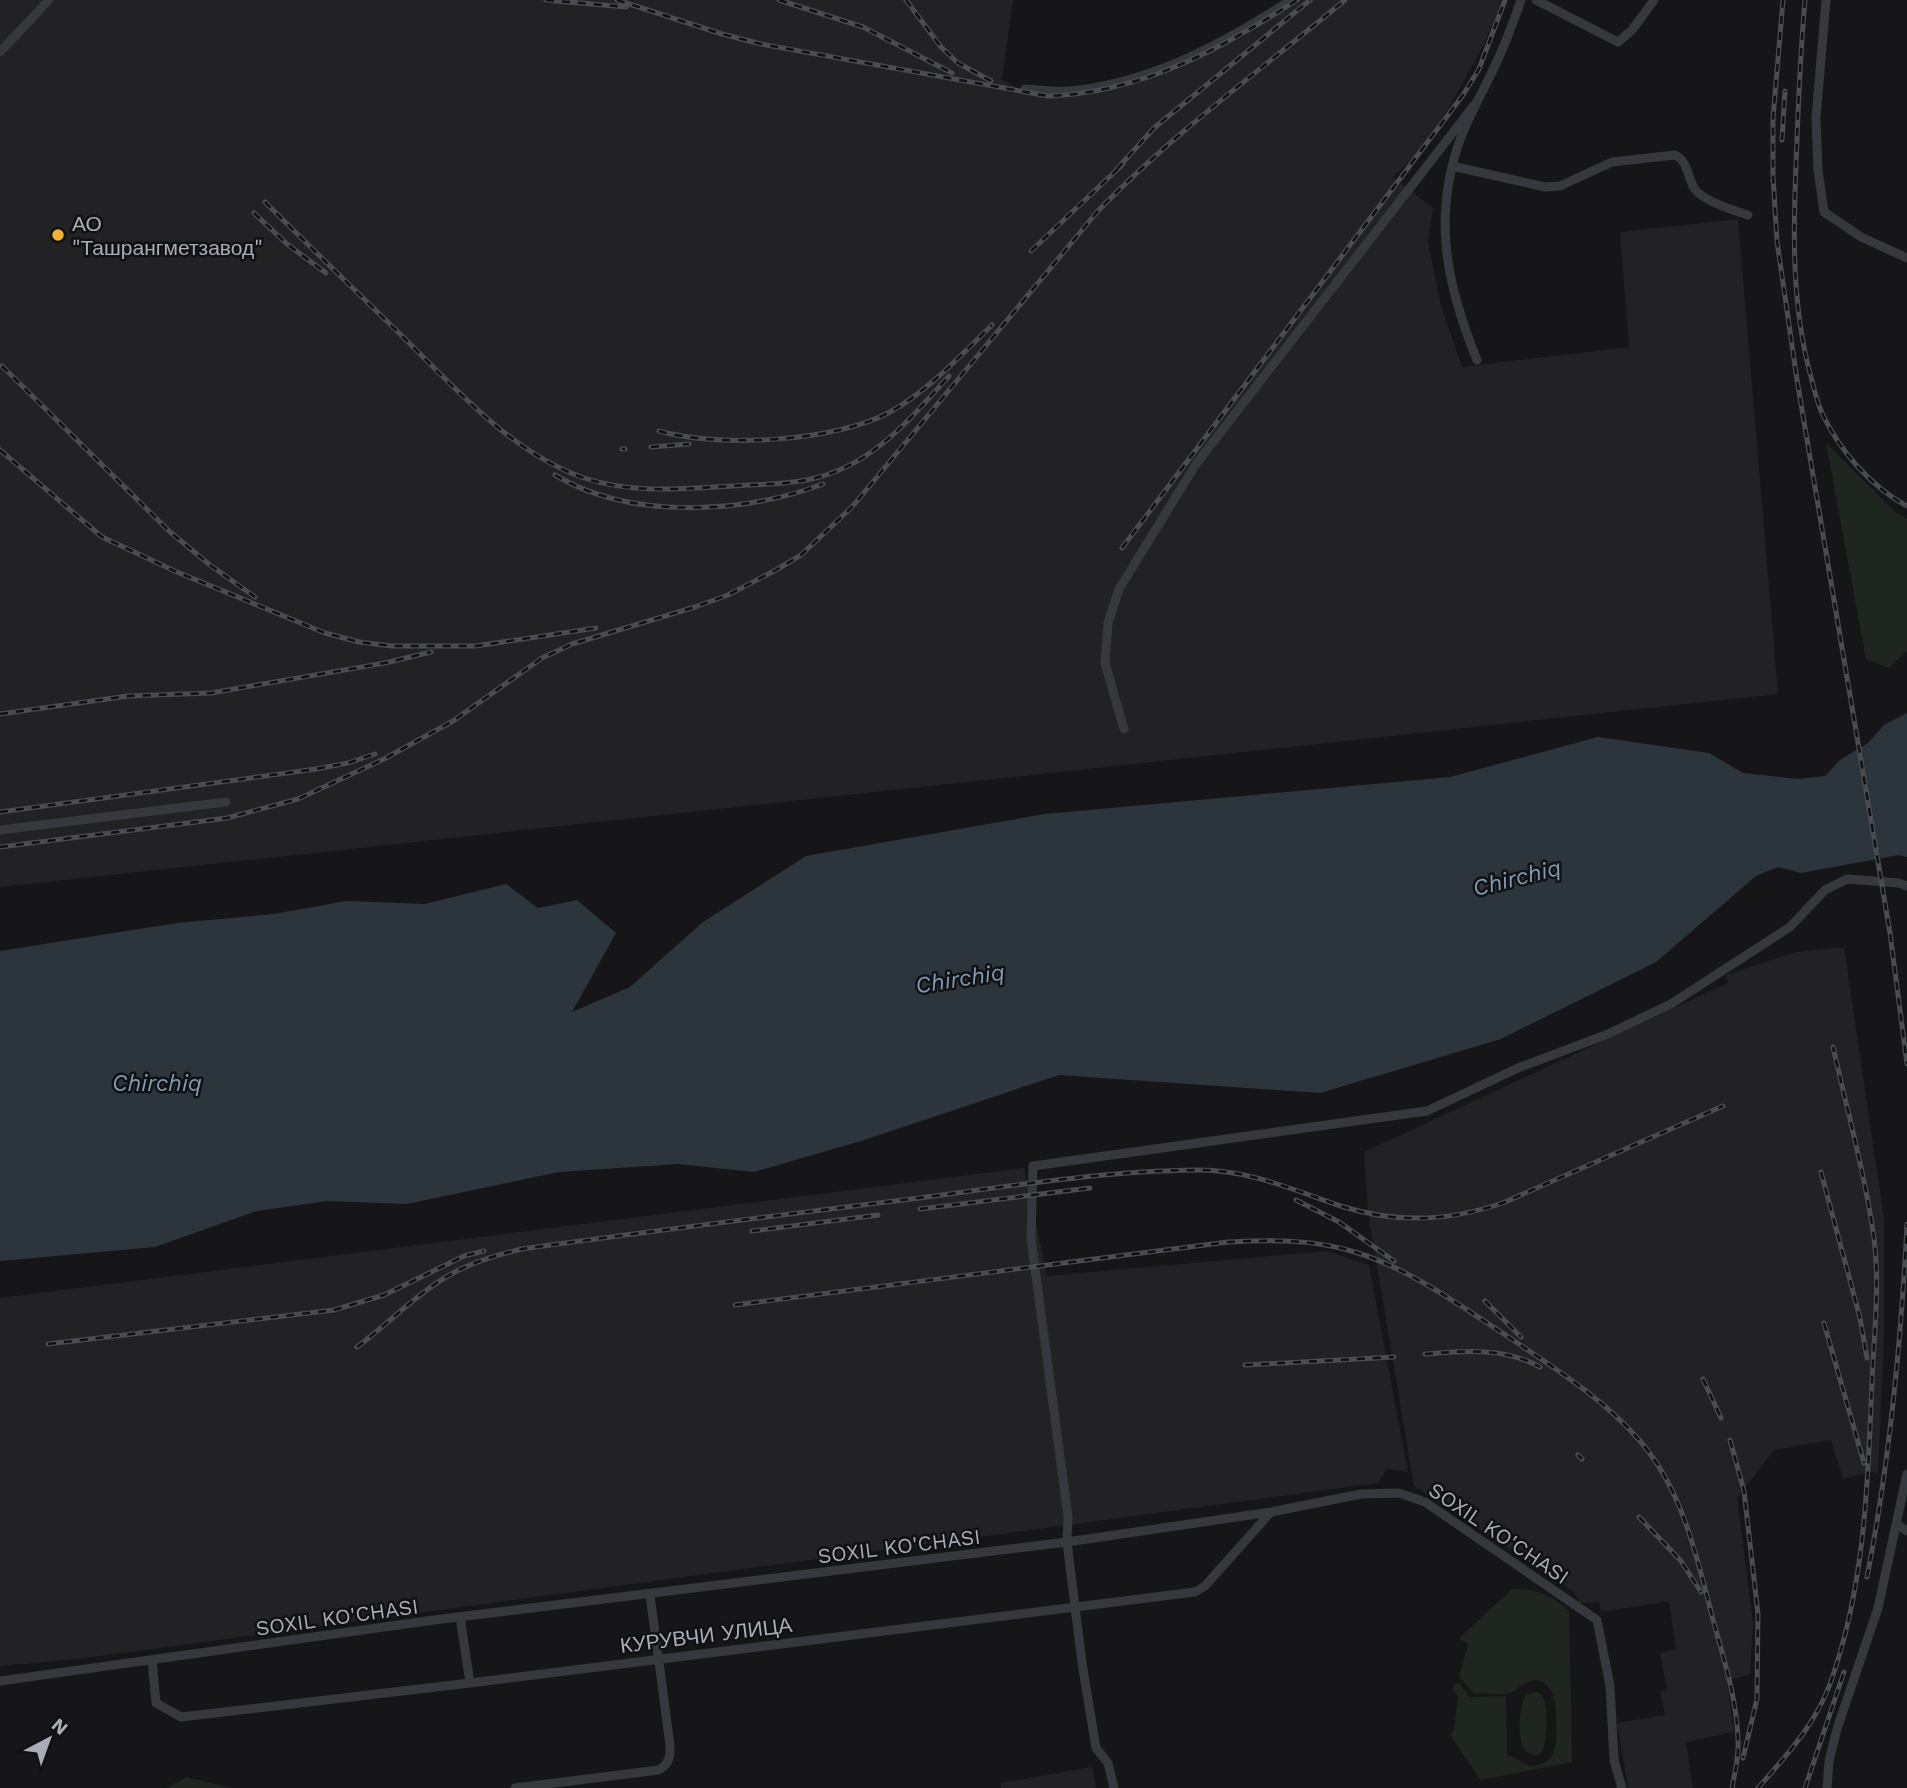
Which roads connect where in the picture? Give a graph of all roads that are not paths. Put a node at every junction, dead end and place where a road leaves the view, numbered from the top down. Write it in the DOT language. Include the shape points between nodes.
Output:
graph roads {
  1 [pos="49,0"];
  2 [pos="1291,0"];
  3 [pos="1521,0"];
  4 [pos="1536,0"];
  5 [pos="1654,0"];
  6 [pos="1826,0"];
  7 [pos="0,51"];
  8 [pos="1025,89"];
  9 [pos="1475,104"];
  10 [pos="1452,166"];
  11 [pos="1748,215"];
  12 [pos="1907,258"];
  13 [pos="1477,359"];
  14 [pos="1124,729"];
  15 [pos="226,802"];
  16 [pos="0,830"];
  17 [pos="1907,886"];
  18 [pos="1907,1475"];
  19 [pos="1271,1512"];
  20 [pos="1898,1525"];
  21 [pos="1907,1531"];
  22 [pos="1067,1542"];
  23 [pos="650,1595"];
  24 [pos="1077,1606"];
  25 [pos="460,1617"];
  26 [pos="658,1658"];
  27 [pos="152,1660"];
  28 [pos="0,1681"];
  29 [pos="470,1684"];
  30 [pos="515,1788"];
  31 [pos="1114,1788"];
  32 [pos="1622,1788"];
  33 [pos="1827,1788"];
  1 -- 7 [label="street"];
  2 -- 8 [label="street" via="1242,32 1152,74 1077,91"];
  3 -- 9 [label="street"];
  4 -- 5 [label="street" via="1618,42"];
  6 -- 12 [label="street" via="1816,118 1824,212 1861,237"];
  9 -- 10 [label="street"];
  9 -- 14 [label="street" via="1196,464 1119,589 1108,623 1105,663"];
  10 -- 11 [label="street" via="1545,187 1560,186 1612,162 1675,155 1701,195"];
  10 -- 13 [label="street" via="1445,214 1446,262 1458,312"];
  15 -- 16 [label="street"];
  17 -- 22 [label="street" via="1847,879 1825,890 1790,927 1671,1004 1427,1111 1033,1166 1031,1238 1069,1517"];
  18 -- 20 [label="street"];
  19 -- 22 [label="street, SOXIL KO'CHASI"];
  19 -- 24 [label="street, КУРУВЧИ УЛИЦА" via="1195,1592"];
  19 -- 32 [label="street, SOXIL KO'CHASI" via="1361,1494 1412,1496 1597,1620 1610,1686 1614,1760"];
  20 -- 21 [label="street"];
  20 -- 33 [label="street" via="1878,1608 1837,1729"];
  22 -- 23 [label="street, SOXIL KO'CHASI"];
  22 -- 24 [label="street"];
  23 -- 25 [label="street, SOXIL KO'CHASI"];
  23 -- 26 [label="street"];
  24 -- 26 [label="street, КУРУВЧИ УЛИЦА"];
  24 -- 31 [label="street" via="1096,1748 1108,1763"];
  25 -- 27 [label="street, SOXIL KO'CHASI"];
  25 -- 29 [label="street"];
  26 -- 29 [label="street, КУРУВЧИ УЛИЦА"];
  26 -- 30 [label="street" via="670,1745 666,1765 659,1770"];
  27 -- 28 [label="street, SOXIL KO'CHASI"];
  27 -- 29 [label="street, КУРУВЧИ УЛИЦА" via="156,1703 181,1717"];
}
